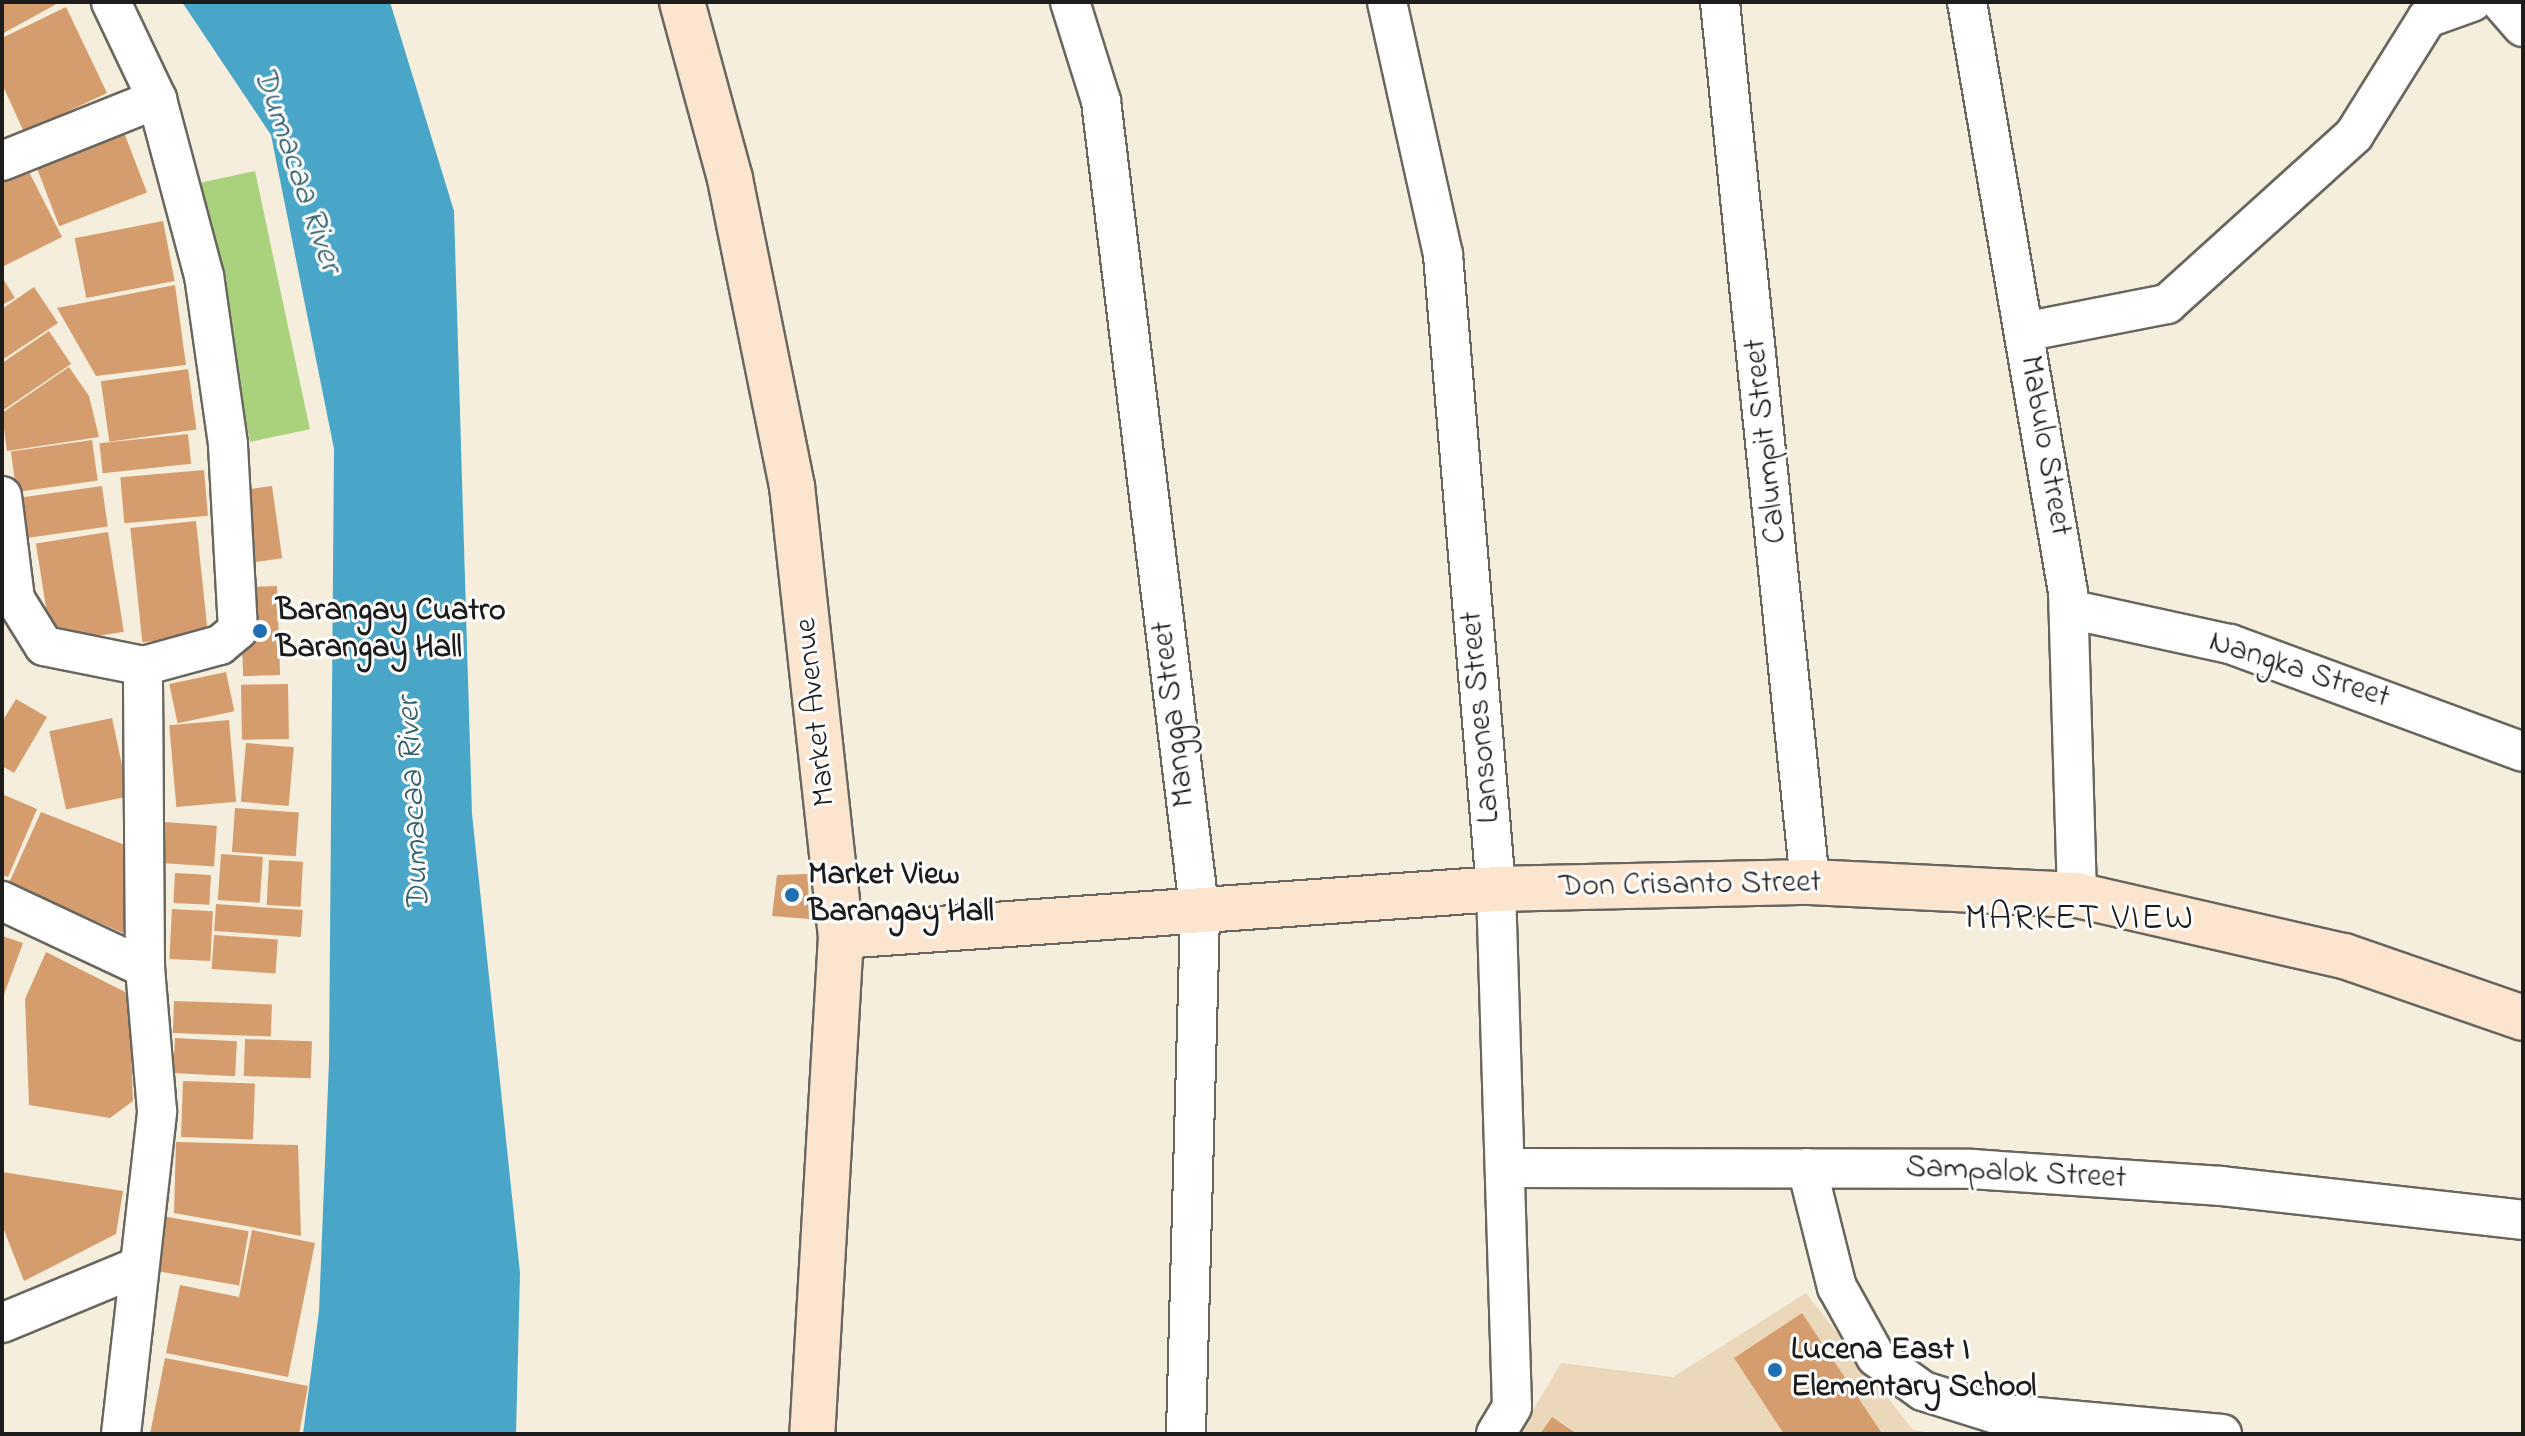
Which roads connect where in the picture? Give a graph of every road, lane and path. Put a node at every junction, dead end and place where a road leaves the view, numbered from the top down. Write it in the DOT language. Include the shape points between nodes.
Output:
graph roads {
  1 [pos="111,2"];
  2 [pos="682,2"];
  3 [pos="1070,2"];
  4 [pos="1387,2"];
  5 [pos="1720,2"];
  6 [pos="2472,2"];
  7 [pos="2501,2"];
  8 [pos="1972,6"];
  9 [pos="2523,27"];
  10 [pos="157,99"];
  11 [pos="2,161"];
  12 [pos="2024,332"];
  13 [pos="2,496"];
  14 [pos="2069,609"];
  15 [pos="143,666"];
  16 [pos="2523,752"];
  17 [pos="1810,882"];
  18 [pos="1496,889"];
  19 [pos="2077,895"];
  20 [pos="2,901"];
  21 [pos="1200,915"];
  22 [pos="841,936"];
  23 [pos="145,968"];
  24 [pos="2523,1018"];
  25 [pos="1507,1168"];
  26 [pos="1807,1168"];
  27 [pos="2523,1220"];
  28 [pos="135,1268"];
  29 [pos="2,1323"];
  30 [pos="121,1434"];
  31 [pos="812,1434"];
  32 [pos="1186,1434"];
  33 [pos="1496,1434"];
  34 [pos="2222,1434"];
  1 -- 10 [label="street"];
  2 -- 22 [label="street, Market Avenue" via="730,179 792,486"];
  3 -- 21 [label="street, Mangga Street" via="1101,101"];
  4 -- 18 [label="street, Lansones Street" via="1443,255"];
  5 -- 17 [label="street, Calumpit Street"];
  6 -- 12 [label="street" via="2427,18 2354,135 2167,304"];
  7 -- 9 [label="street"];
  8 -- 12 [label="street, Mabulo Street"];
  10 -- 11 [label="street"];
  10 -- 15 [label="street" via="204,276 228,444 238,630 220,645"];
  12 -- 14 [label="street, Mabulo Street"];
  13 -- 15 [label="street" via="15,599 44,646"];
  14 -- 16 [label="street, Nangka Street" via="2230,644"];
  14 -- 19 [label="street, Mabulo Street"];
  15 -- 23 [label="street"];
  17 -- 18 [label="street, Don Crisanto Street"];
  17 -- 19 [label="street, Don Crisanto Street"];
  18 -- 21 [label="street, Don Crisanto Street"];
  18 -- 25 [label="street, Lansones Street"];
  19 -- 24 [label="street, Don Crisanto Street" via="2344,956"];
  20 -- 23 [label="street"];
  21 -- 22 [label="street, Don Crisanto Street"];
  21 -- 32 [label="street, Mangga Street"];
  22 -- 31 [label="street, Market Avenue"];
  23 -- 28 [label="street" via="157,1111"];
  25 -- 26 [label="street, Sampalok Street"];
  25 -- 33 [label="street, Lansones Street" via="1512,1407"];
  26 -- 27 [label="street, Sampalok Street" via="1972,1169 2206,1184"];
  26 -- 34 [label="street" via="1837,1287 1876,1357 1923,1391 1993,1413"];
  28 -- 29 [label="street"];
  28 -- 30 [label="street"];
}
